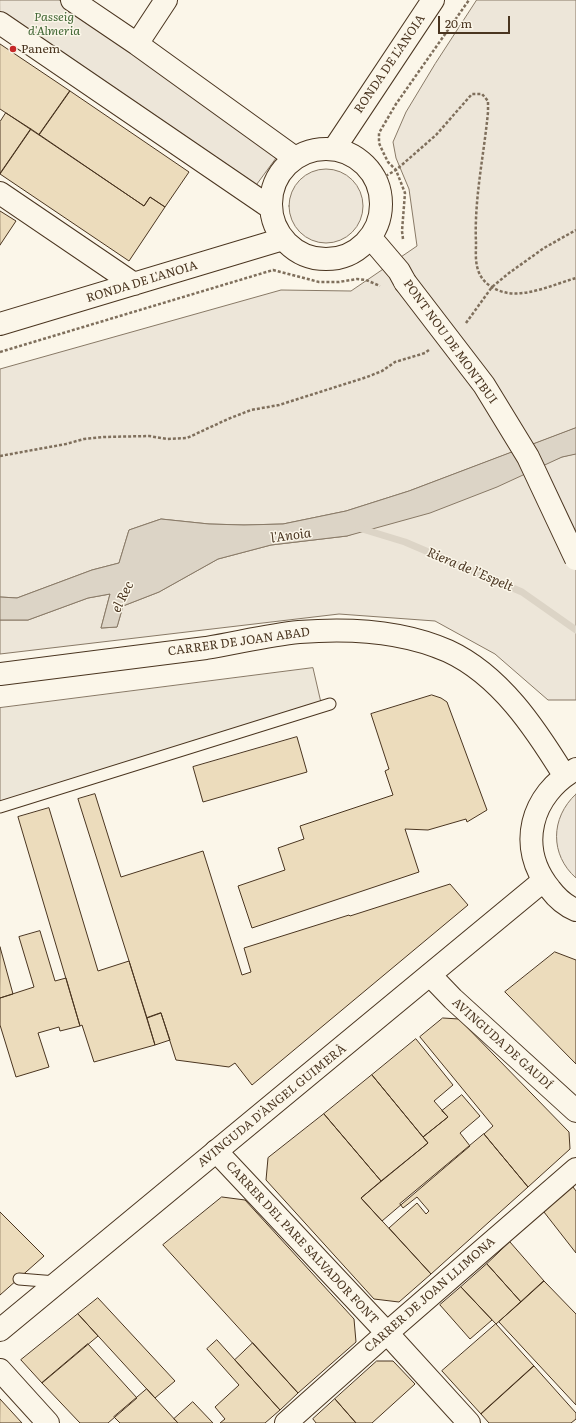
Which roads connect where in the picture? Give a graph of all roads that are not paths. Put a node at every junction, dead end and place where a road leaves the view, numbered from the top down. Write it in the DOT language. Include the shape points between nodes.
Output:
graph roads {
  1 [pos="72,0"];
  2 [pos="166,0"];
  3 [pos="433,0"];
  4 [pos="0,23"];
  5 [pos="137,44"];
  6 [pos="334,149"];
  7 [pos="295,158"];
  8 [pos="0,193"];
  9 [pos="271,208"];
  10 [pos="370,237"];
  11 [pos="283,239"];
  12 [pos="134,284"];
  13 [pos="0,324"];
  14 [pos="576,559"];
  15 [pos="0,674"];
  16 [pos="330,704"];
  17 [pos="570,772"];
  18 [pos="0,807"];
  19 [pos="543,881"];
  20 [pos="576,910"];
  21 [pos="430,975"];
  22 [pos="576,1111"];
  23 [pos="216,1151"];
  24 [pos="576,1169"];
  25 [pos="19,1278"];
  26 [pos="58,1282"];
  27 [pos="0,1330"];
  28 [pos="387,1333"];
  29 [pos="0,1370"];
  30 [pos="48,1423"];
  31 [pos="286,1423"];
  32 [pos="469,1423"];
  1 -- 5 [label="street"];
  2 -- 5 [label="street"];
  3 -- 6 [label="street, RONDA DE L'ANOIA"];
  4 -- 9 [label="street"];
  5 -- 7 [label="street"];
  6 -- 7 [label="street" via="320,149"];
  6 -- 10 [label="street" via="351,154 366,166 377,182 381,195 381,210 378,224"];
  7 -- 9 [label="street" via="276,180"];
  8 -- 12 [label="street"];
  9 -- 11 [label="street" via="275,224"];
  10 -- 11 [label="street" via="358,249 343,256 327,259 310,257"];
  10 -- 14 [label="street, PONT NOU DE MONTBUI, bridge" via="399,271 484,385 528,457"];
  11 -- 12 [label="street, RONDA DE L'ANOIA"];
  12 -- 13 [label="street, RONDA DE L'ANOIA"];
  15 -- 17 [label="street, CARRER DE JOAN ABAD" via="207,648 298,632 346,631 417,640 448,651 479,669 509,698 545,745"];
  16 -- 18 [label="lane"];
  17 -- 19 [label="street" via="546,794 539,805 533,824 532,844 535,863"];
  19 -- 20 [label="street" via="556,897"];
  19 -- 21 [label="street, AVINGUDA D'ÀNGEL GUIMERÀ"];
  21 -- 22 [label="street, AVINGUDA DE GAUDÍ"];
  21 -- 23 [label="street, AVINGUDA D'ÀNGEL GUIMERÀ"];
  23 -- 26 [label="street, AVINGUDA D'ÀNGEL GUIMERÀ"];
  23 -- 28 [label="street, CARRER DEL PARE SALVADOR FONT"];
  24 -- 28 [label="street, CARRER DE JOAN LLIMONA"];
  25 -- 26 [label="lane"];
  26 -- 27 [label="street, AVINGUDA D'ÀNGEL GUIMERÀ"];
  28 -- 31 [label="street, CARRER DE JOAN LLIMONA"];
  28 -- 32 [label="street, CARRER DEL PARE SALVADOR FONT"];
  29 -- 30 [label="street"];
}
